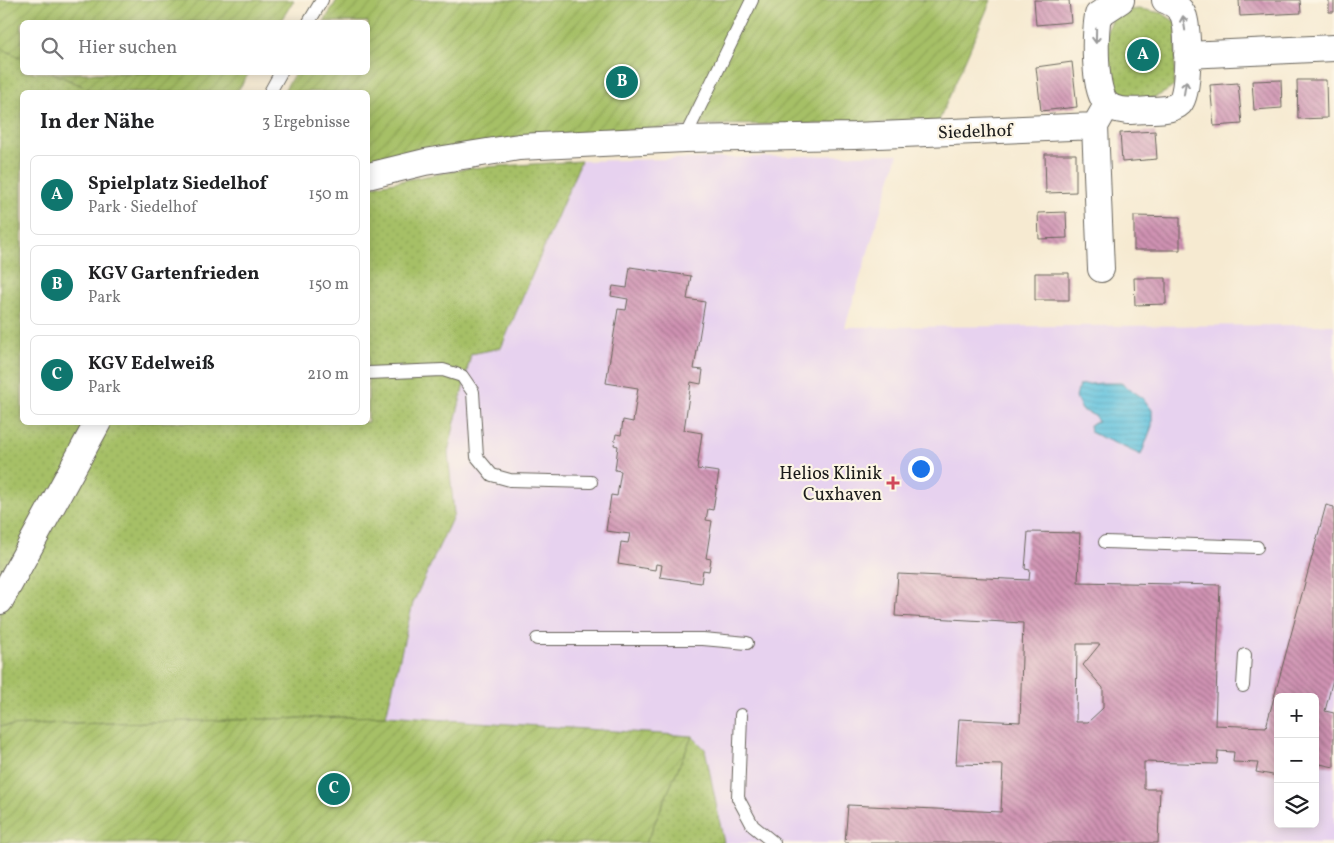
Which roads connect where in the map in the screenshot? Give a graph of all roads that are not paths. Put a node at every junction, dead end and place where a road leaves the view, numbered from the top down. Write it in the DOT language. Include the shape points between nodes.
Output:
graph roads {
  1 [pos="322,0"];
  2 [pos="752,0"];
  3 [pos="1121,0"];
  4 [pos="1165,0"];
  5 [pos="310,20"];
  6 [pos="1334,48"];
  7 [pos="1187,55"];
  8 [pos="279,75"];
  9 [pos="271,90"];
  10 [pos="1101,115"];
  11 [pos="684,139"];
  12 [pos="370,176"];
  13 [pos="1101,268"];
  14 [pos="370,372"];
  15 [pos="96,425"];
  16 [pos="591,482"];
  17 [pos="1105,542"];
  18 [pos="1257,547"];
  19 [pos="0,601"];
  20 [pos="537,639"];
  21 [pos="747,643"];
  22 [pos="1244,655"];
  23 [pos="1243,686"];
  24 [pos="741,715"];
  25 [pos="774,843"];
  1 -- 5 [label="lane"];
  2 -- 11 [label="lane"];
  3 -- 10 [label="street, one-way" via="1098,15 1096,70 1103,99"];
  7 -- 4 [label="street, Siedelhof, one-way" via="1184,16 1175,5"];
  6 -- 7 [label="street"];
  10 -- 7 [label="street, Siedelhof, one-way" via="1122,110 1163,110 1179,104 1185,94"];
  8 -- 9 [label="lane"];
  10 -- 11 [label="street, Siedelhof" via="854,136"];
  10 -- 13 [label="street"];
  11 -- 12 [label="street, Siedelhof" via="520,147 425,162"];
  14 -- 16 [label="lane" via="443,370 462,376 473,392 477,458 492,475 510,480"];
  15 -- 19 [label="street"];
  17 -- 18 [label="lane"];
  20 -- 21 [label="lane" via="703,639"];
  22 -- 23 [label="lane"];
  24 -- 25 [label="lane" via="738,798 753,826"];
}
